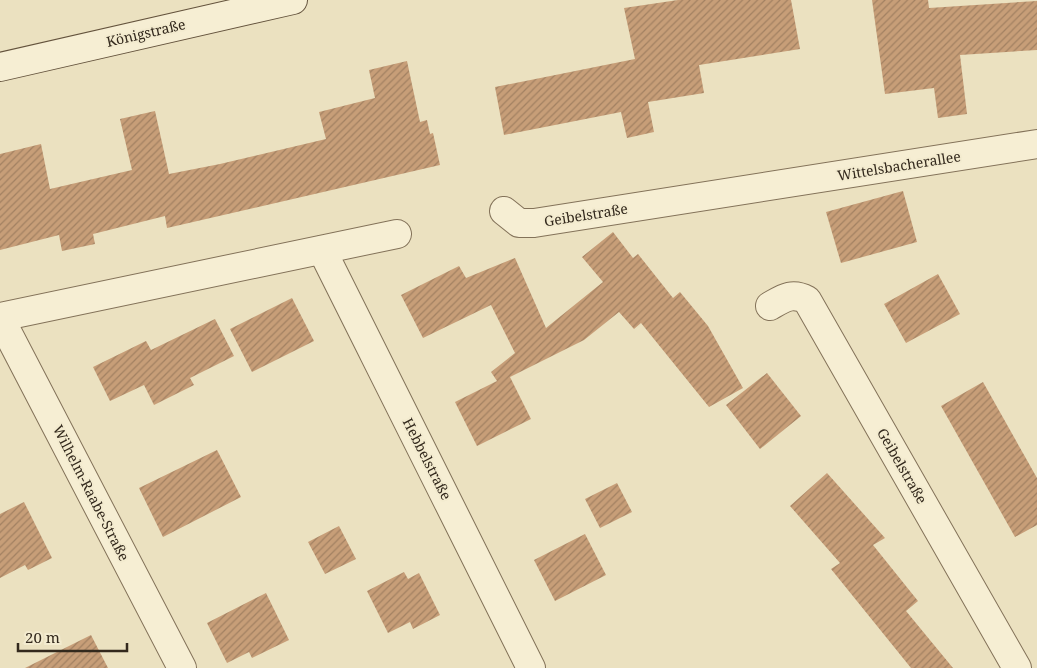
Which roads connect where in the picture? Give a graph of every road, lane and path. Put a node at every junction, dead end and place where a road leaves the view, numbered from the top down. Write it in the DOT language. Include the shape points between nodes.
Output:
graph roads {
  1 [pos="293,0"];
  2 [pos="0,67"];
  3 [pos="1037,144"];
  4 [pos="761,188"];
  5 [pos="504,211"];
  6 [pos="397,234"];
  7 [pos="322,250"];
  8 [pos="770,306"];
  9 [pos="0,318"];
  10 [pos="182,668"];
  11 [pos="531,668"];
  12 [pos="1017,668"];
  1 -- 2 [label="street, Königstraße"];
  3 -- 4 [label="street, Wittelsbacherallee"];
  4 -- 5 [label="street, Geibelstraße" via="534,223 519,223"];
  6 -- 7 [label="street"];
  7 -- 9 [label="street"];
  7 -- 11 [label="street, Hebbelstraße"];
  8 -- 12 [label="street, Geibelstraße" via="789,295 807,300"];
  9 -- 10 [label="street, Wilhelm-Raabe-Straße"];
}
